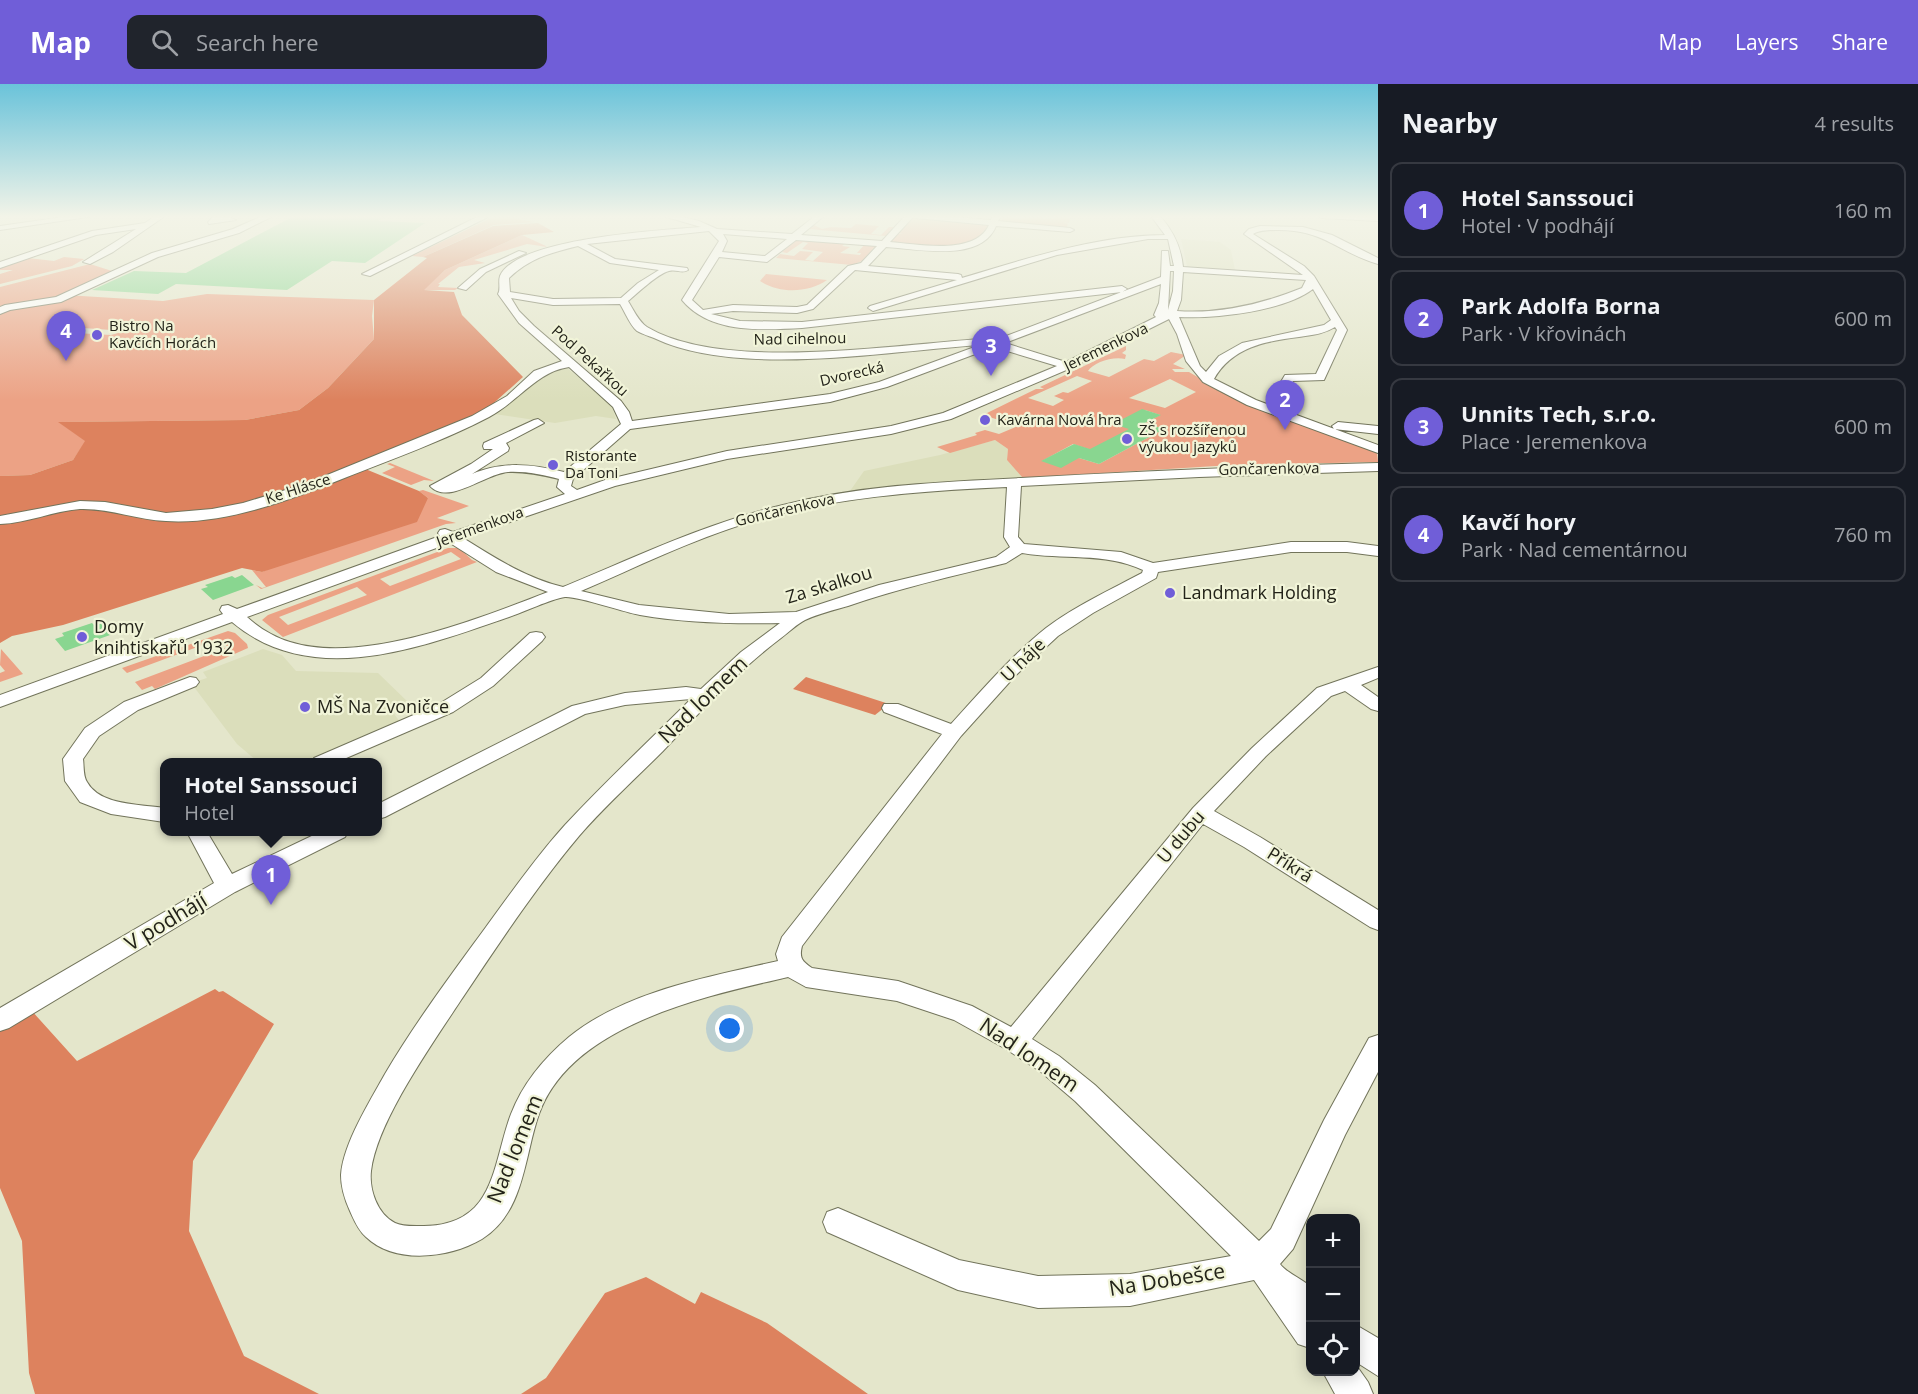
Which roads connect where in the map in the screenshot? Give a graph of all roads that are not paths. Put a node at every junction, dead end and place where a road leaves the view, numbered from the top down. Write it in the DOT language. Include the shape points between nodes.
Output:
graph roads {
  1 [pos="107,277"];
  2 [pos="473,277"];
  3 [pos="504,277"];
  4 [pos="653,277"];
  5 [pos="700,277"];
  6 [pos="843,277"];
  7 [pos="961,277"];
  8 [pos="973,277"];
  9 [pos="1157,277"];
  10 [pos="1162,277"];
  11 [pos="1177,277"];
  12 [pos="1298,277"];
  13 [pos="970,278"];
  14 [pos="1311,278"];
  15 [pos="463,288"];
  16 [pos="1132,292"];
  17 [pos="503,294"];
  18 [pos="1155,297"];
  19 [pos="1177,297"];
  20 [pos="623,301"];
  21 [pos="0,311"];
  22 [pos="699,313"];
  23 [pos="1166,313"];
  24 [pos="845,320"];
  25 [pos="1336,320"];
  26 [pos="994,345"];
  27 [pos="572,363"];
  28 [pos="1059,364"];
  29 [pos="1207,380"];
  30 [pos="1285,384"];
  31 [pos="1308,422"];
  32 [pos="538,423"];
  33 [pos="627,425"];
  34 [pos="1378,430"];
  35 [pos="499,441"];
  36 [pos="1378,449"];
  37 [pos="477,452"];
  38 [pos="1378,467"];
  39 [pos="1012,482"];
  40 [pos="570,487"];
  41 [pos="0,520"];
  42 [pos="448,534"];
  43 [pos="1019,548"];
  44 [pos="1378,550"];
  45 [pos="1151,568"];
  46 [pos="564,591"];
  47 [pos="231,613"];
  48 [pos="798,617"];
  49 [pos="536,637"];
  50 [pos="1378,672"];
  51 [pos="190,682"];
  52 [pos="1346,683"];
  53 [pos="0,692"];
  54 [pos="706,695"];
  55 [pos="0,701"];
  56 [pos="1378,705"];
  57 [pos="891,708"];
  58 [pos="954,732"];
  59 [pos="330,758"];
  60 [pos="382,810"];
  61 [pos="1200,813"];
  62 [pos="160,814"];
  63 [pos="200,836"];
  64 [pos="327,836"];
  65 [pos="227,886"];
  66 [pos="1378,921"];
  67 [pos="792,967"];
  68 [pos="0,1021"];
  69 [pos="1015,1041"];
  70 [pos="1378,1046"];
  71 [pos="838,1222"];
  72 [pos="1260,1263"];
  73 [pos="1306,1303"];
  74 [pos="1306,1325"];
  75 [pos="1360,1345"];
  76 [pos="1378,1359"];
  77 [pos="1343,1376"];
  78 [pos="1356,1394"];
  1 -- 21 [label="street" via="58,300"];
  2 -- 15 [label="street"];
  3 -- 17 [label="street"];
  4 -- 20 [label="street"];
  5 -- 22 [label="street" via="687,296 688,303"];
  6 -- 22 [label="street" via="807,309 733,308"];
  7 -- 13 [label="street"];
  8 -- 13 [label="street"];
  9 -- 16 [label="street, Dvorecká"];
  10 -- 18 [label="street, Jeremenkova"];
  11 -- 19 [label="street, Jeremenkova"];
  12 -- 14 [label="street"];
  13 -- 24 [label="street" via="848,315"];
  14 -- 23 [label="street" via="1305,290 1261,306 1195,314"];
  14 -- 25 [label="street"];
  16 -- 18 [label="street"];
  16 -- 24 [label="street" via="1115,289"];
  16 -- 26 [label="street, Dvorecká"];
  17 -- 20 [label="street" via="558,303"];
  17 -- 27 [label="street, Pod Pekařkou" via="515,314"];
  18 -- 19 [label="street"];
  18 -- 23 [label="street, Jeremenkova"];
  19 -- 23 [label="street, Jeremenkova" via="1175,309"];
  20 -- 26 [label="street, Nad cihelnou" via="643,331 670,342 727,353 824,355 982,342"];
  22 -- 24 [label="street" via="719,321 760,326"];
  23 -- 28 [label="street, Jeremenkova"];
  23 -- 29 [label="street" via="1180,326 1194,367"];
  25 -- 29 [label="street" via="1317,332 1252,342 1230,352"];
  25 -- 30 [label="street" via="1342,330 1320,378 1288,377"];
  26 -- 28 [label="street, Nad cihelnou"];
  26 -- 33 [label="street, Dvorecká" via="883,386 845,395"];
  27 -- 33 [label="street, Pod Pekařkou" via="616,404"];
  27 -- 41 [label="street, Ke Hlásce" via="542,369 505,403 467,423 345,473 263,501 184,517 152,517 82,505"];
  28 -- 40 [label="street, Jeremenkova" via="971,405 903,423 722,451"];
  29 -- 31 [label="street" via="1254,404"];
  31 -- 34 [label="street"];
  31 -- 36 [label="street"];
  32 -- 35 [label="street"];
  33 -- 40 [label="street"];
  35 -- 37 [label="street"];
  35 -- 40 [label="street" via="503,448 487,461 437,486 450,490 479,474 506,466"];
  38 -- 39 [label="street, Gončarenkova" via="1178,472"];
  39 -- 43 [label="street" via="1015,489 1011,537"];
  39 -- 46 [label="street, Gončarenkova" via="874,492 770,511 683,540"];
  40 -- 42 [label="street, Jeremenkova"];
  42 -- 46 [label="street, Za skalkou" via="502,569"];
  42 -- 47 [label="street, Jeremenkova"];
  43 -- 45 [label="street" via="1095,554"];
  43 -- 48 [label="street, Za skalkou" via="1001,560 885,588"];
  44 -- 45 [label="street" via="1291,547"];
  45 -- 58 [label="street, U háje" via="1150,575 1052,632"];
  46 -- 47 [label="street, Gončarenkova" via="432,638 376,652 316,654 291,649 268,641"];
  46 -- 48 [label="street, Za skalkou" via="639,610 684,616"];
  47 -- 53 [label="street, Jeremenkova"];
  47 -- 55 [label="street, Jeremenkova"];
  48 -- 54 [label="street, Nad lomem"];
  49 -- 59 [label="street" via="487,682 446,708"];
  50 -- 52 [label="street, U dubu"];
  51 -- 62 [label="street" via="131,706 92,732 73,759 75,781 87,797 111,807"];
  52 -- 56 [label="street"];
  52 -- 61 [label="street, U dubu" via="1324,692 1289,722"];
  54 -- 60 [label="street" via="625,699 579,710"];
  54 -- 67 [label="street, Nad lomem" via="570,834 485,944 408,1058 362,1148 356,1173 358,1197 371,1223 392,1238 428,1242 475,1227 503,1190 532,1098 555,1065 592,1034 686,992"];
  57 -- 58 [label="street"];
  58 -- 67 [label="street, U háje" via="791,943 788,954"];
  61 -- 66 [label="street, Příkrá"];
  61 -- 69 [label="street, U dubu"];
  63 -- 65 [label="street"];
  64 -- 65 [label="street, V podhájí"];
  65 -- 68 [label="street, V podhájí"];
  67 -- 69 [label="street, Nad lomem" via="807,977 898,991 963,1013"];
  69 -- 72 [label="street, Nad lomem" via="1085,1093"];
  70 -- 72 [label="street" via="1282,1239"];
  71 -- 72 [label="street, Na Dobešce" via="958,1275 1038,1292 1130,1290"];
  72 -- 73 [label="street"];
  72 -- 74 [label="street, Nad lomem"];
  75 -- 76 [label="street"];
  77 -- 78 [label="street"];
}
